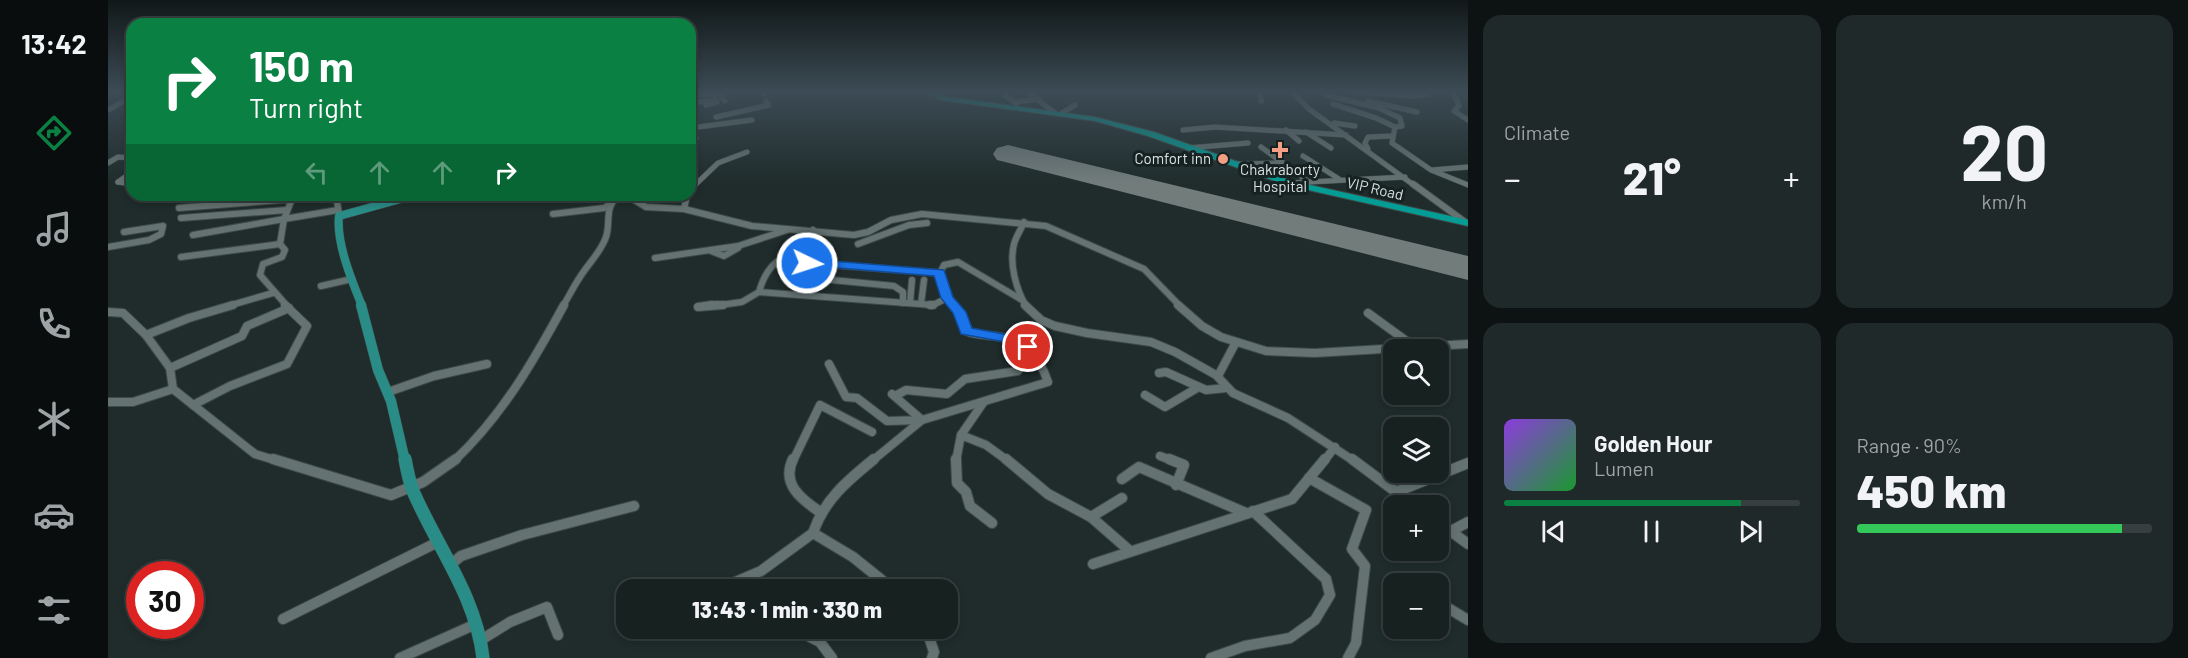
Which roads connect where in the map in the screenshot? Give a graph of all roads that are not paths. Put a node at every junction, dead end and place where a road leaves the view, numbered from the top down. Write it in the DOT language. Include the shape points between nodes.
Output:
graph roads {
  1 [pos="739,122"];
  2 [pos="1102,122"];
  3 [pos="1384,122"];
  4 [pos="1401,122"];
  5 [pos="1335,123"];
  6 [pos="1355,126"];
  7 [pos="696,127"];
  8 [pos="1395,127"];
  9 [pos="1184,130"];
  10 [pos="1286,130"];
  11 [pos="1305,132"];
  12 [pos="1346,135"];
  13 [pos="1392,136"];
  14 [pos="1299,141"];
  15 [pos="1248,143"];
  16 [pos="1262,147"];
  17 [pos="1188,148"];
  18 [pos="1330,148"];
  19 [pos="1369,151"];
  20 [pos="747,152"];
  21 [pos="1303,156"];
  22 [pos="108,157"];
  23 [pos="118,157"];
  24 [pos="126,158"];
  25 [pos="108,163"];
  26 [pos="1283,163"];
  27 [pos="1234,164"];
  28 [pos="1468,167"];
  29 [pos="1431,170"];
  30 [pos="126,176"];
  31 [pos="1405,177"];
  32 [pos="1340,180"];
  33 [pos="1309,182"];
  34 [pos="126,183"];
  35 [pos="696,183"];
  36 [pos="1289,183"];
  37 [pos="1468,185"];
  38 [pos="267,201"];
  39 [pos="291,201"];
  40 [pos="337,201"];
  41 [pos="390,201"];
  42 [pos="613,201"];
  43 [pos="635,201"];
  44 [pos="686,201"];
  45 [pos="609,205"];
  46 [pos="179,208"];
  47 [pos="684,209"];
  48 [pos="287,210"];
  49 [pos="339,213"];
  50 [pos="553,214"];
  51 [pos="915,216"];
  52 [pos="181,218"];
  53 [pos="284,219"];
  54 [pos="1467,221"];
  55 [pos="1024,222"];
  56 [pos="791,228"];
  57 [pos="813,230"];
  58 [pos="124,232"];
  59 [pos="193,235"];
  60 [pos="280,244"];
  61 [pos="858,244"];
  62 [pos="108,247"];
  63 [pos="181,257"];
  64 [pos="655,258"];
  65 [pos="939,273"];
  66 [pos="801,277"];
  67 [pos="352,279"];
  68 [pos="912,280"];
  69 [pos="924,280"];
  70 [pos="321,286"];
  71 [pos="759,292"];
  72 [pos="273,293"];
  73 [pos="802,294"];
  74 [pos="947,298"];
  75 [pos="1022,300"];
  76 [pos="907,303"];
  77 [pos="717,304"];
  78 [pos="921,304"];
  79 [pos="288,308"];
  80 [pos="108,312"];
  81 [pos="1368,313"];
  82 [pos="147,335"];
  83 [pos="1403,339"];
  84 [pos="1236,342"];
  85 [pos="1468,344"];
  86 [pos="1449,345"];
  87 [pos="1028,347"];
  88 [pos="1383,348"];
  89 [pos="487,364"];
  90 [pos="829,364"];
  91 [pos="170,368"];
  92 [pos="1159,373"];
  93 [pos="1218,376"];
  94 [pos="1197,388"];
  95 [pos="1226,388"];
  96 [pos="173,389"];
  97 [pos="388,392"];
  98 [pos="1145,395"];
  99 [pos="987,401"];
  100 [pos="108,402"];
  101 [pos="193,405"];
  102 [pos="922,420"];
  103 [pos="872,432"];
  104 [pos="961,435"];
  105 [pos="1335,447"];
  106 [pos="1160,456"];
  107 [pos="1468,463"];
  108 [pos="1122,478"];
  109 [pos="1309,478"];
  110 [pos="1176,485"];
  111 [pos="412,489"];
  112 [pos="1396,492"];
  113 [pos="1400,495"];
  114 [pos="1122,498"];
  115 [pos="634,506"];
  116 [pos="820,512"];
  117 [pos="1250,512"];
  118 [pos="1090,517"];
  119 [pos="1468,522"];
  120 [pos="992,523"];
  121 [pos="1451,531"];
  122 [pos="813,532"];
  123 [pos="438,542"];
  124 [pos="1468,544"];
  125 [pos="1130,551"];
  126 [pos="1093,564"];
  127 [pos="450,565"];
  128 [pos="747,577"];
  129 [pos="742,579"];
  130 [pos="880,579"];
  131 [pos="1449,609"];
  132 [pos="283,619"];
  133 [pos="1468,620"];
  134 [pos="476,624"];
  135 [pos="558,635"];
  136 [pos="814,639"];
  137 [pos="930,639"];
  138 [pos="481,640"];
  139 [pos="400,658"];
  140 [pos="483,658"];
  141 [pos="832,658"];
  142 [pos="932,658"];
  143 [pos="1211,658"];
  144 [pos="1348,658"];
  1 -- 7 [label="street"];
  2 -- 17 [label="highway, VIP Road"];
  3 -- 8 [label="street"];
  4 -- 8 [label="street" via="1402,126"];
  5 -- 6 [label="street"];
  5 -- 12 [label="street"];
  8 -- 13 [label="street"];
  9 -- 10 [label="street"];
  10 -- 11 [label="street"];
  10 -- 14 [label="street"];
  11 -- 12 [label="street"];
  11 -- 18 [label="street"];
  12 -- 19 [label="street"];
  13 -- 19 [label="street" via="1368,137 1365,143"];
  13 -- 29 [label="street" via="1392,143"];
  15 -- 17 [label="street"];
  16 -- 26 [label="street"];
  17 -- 27 [label="highway, VIP Road"];
  19 -- 31 [label="street"];
  20 -- 35 [label="street" via="718,163"];
  21 -- 32 [label="street"];
  22 -- 23 [label="street"];
  23 -- 24 [label="street"];
  23 -- 25 [label="street"];
  26 -- 27 [label="street"];
  26 -- 33 [label="street"];
  27 -- 36 [label="highway, VIP Road"];
  28 -- 29 [label="street"];
  29 -- 37 [label="street"];
  30 -- 34 [label="street" via="118,182"];
  31 -- 32 [label="street"];
  31 -- 54 [label="street"];
  32 -- 33 [label="street"];
  33 -- 36 [label="street"];
  36 -- 54 [label="highway, VIP Road"];
  38 -- 46 [label="street"];
  39 -- 48 [label="street"];
  40 -- 49 [label="street"];
  41 -- 49 [label="main road"];
  42 -- 45 [label="street"];
  43 -- 47 [label="street" via="644,208"];
  44 -- 47 [label="street"];
  45 -- 50 [label="street"];
  45 -- 111 [label="street" via="610,232 503,408 457,459"];
  47 -- 56 [label="street" via="752,226"];
  48 -- 52 [label="street"];
  48 -- 53 [label="street"];
  49 -- 53 [label="street"];
  49 -- 67 [label="main road" via="338,225"];
  51 -- 55 [label="street"];
  51 -- 57 [label="street" via="891,220 854,235"];
  51 -- 61 [label="street" via="923,223 906,224"];
  53 -- 59 [label="street"];
  53 -- 60 [label="street"];
  55 -- 75 [label="street" via="1014,241 1012,263"];
  55 -- 84 [label="street" via="1046,226 1144,269 1202,326"];
  56 -- 57 [label="street"];
  56 -- 64 [label="street" via="738,246 724,256 709,250"];
  57 -- 71 [label="street" via="801,245 767,267"];
  58 -- 62 [label="street" via="163,226 161,234 149,240"];
  60 -- 63 [label="street"];
  60 -- 72 [label="street" via="285,250 282,257 263,264 260,275"];
  65 -- 66 [label="street" via="807,263"];
  65 -- 74 [label="street"];
  65 -- 75 [label="street" via="944,265 958,262"];
  66 -- 73 [label="street"];
  66 -- 76 [label="street" via="894,286 901,288"];
  67 -- 70 [label="street"];
  67 -- 97 [label="main road"];
  68 -- 76 [label="street"];
  69 -- 78 [label="street"];
  71 -- 73 [label="street"];
  71 -- 77 [label="street" via="742,302 698,307"];
  72 -- 79 [label="street"];
  72 -- 82 [label="street"];
  73 -- 76 [label="street"];
  74 -- 78 [label="street" via="933,305"];
  74 -- 87 [label="street" via="959,312 966,332 1015,340"];
  75 -- 93 [label="street" via="1043,322 1089,334 1152,342"];
  76 -- 78 [label="street"];
  79 -- 91 [label="street" via="248,326 242,336"];
  79 -- 101 [label="street" via="307,326 287,364"];
  80 -- 82 [label="street" via="123,313"];
  81 -- 83 [label="street"];
  82 -- 91 [label="street"];
  84 -- 88 [label="street" via="1266,351 1315,353"];
  84 -- 93 [label="street"];
  85 -- 86 [label="street"];
  87 -- 99 [label="street" via="1047,382"];
  87 -- 102 [label="street" via="1018,372 965,379 947,394 906,390 893,395"];
  89 -- 97 [label="street"];
  90 -- 102 [label="street" via="846,397 857,398 887,421"];
  91 -- 96 [label="street"];
  92 -- 94 [label="street" via="1166,372"];
  93 -- 95 [label="street"];
  94 -- 95 [label="street"];
  94 -- 98 [label="street" via="1165,408"];
  95 -- 105 [label="street" via="1288,418"];
  96 -- 100 [label="street" via="134,402"];
  96 -- 101 [label="street"];
  97 -- 111 [label="main road"];
  99 -- 102 [label="street"];
  99 -- 104 [label="street" via="979,406"];
  101 -- 111 [label="street" via="255,454 390,495"];
  102 -- 116 [label="street" via="850,479"];
  103 -- 116 [label="street" via="820,405 788,470 792,487"];
  104 -- 118 [label="street" via="986,445 1048,494"];
  104 -- 120 [label="street" via="955,465 957,483 966,492 970,506"];
  105 -- 109 [label="street"];
  105 -- 112 [label="street"];
  106 -- 110 [label="street" via="1184,465"];
  107 -- 112 [label="street"];
  108 -- 110 [label="street" via="1139,468"];
  109 -- 117 [label="street" via="1292,499"];
  109 -- 144 [label="street" via="1366,510 1352,549 1365,566 1362,615"];
  110 -- 117 [label="street" via="1232,510"];
  111 -- 123 [label="main road"];
  112 -- 113 [label="street"];
  114 -- 118 [label="street"];
  115 -- 127 [label="street" via="522,535 461,556"];
  116 -- 122 [label="street"];
  117 -- 125 [label="street"];
  117 -- 143 [label="street" via="1309,561 1326,579 1330,595 1315,620 1290,638 1245,646"];
  118 -- 125 [label="street"];
  119 -- 121 [label="street"];
  121 -- 124 [label="street"];
  122 -- 128 [label="street" via="782,558"];
  122 -- 130 [label="street"];
  123 -- 127 [label="main road"];
  123 -- 132 [label="street"];
  125 -- 126 [label="street"];
  127 -- 134 [label="main road"];
  128 -- 129 [label="street"];
  131 -- 133 [label="street"];
  134 -- 138 [label="main road"];
  134 -- 139 [label="street"];
  135 -- 138 [label="street" via="547,607 510,622"];
  136 -- 141 [label="street"];
  137 -- 142 [label="street"];
  138 -- 140 [label="main road"];
}
